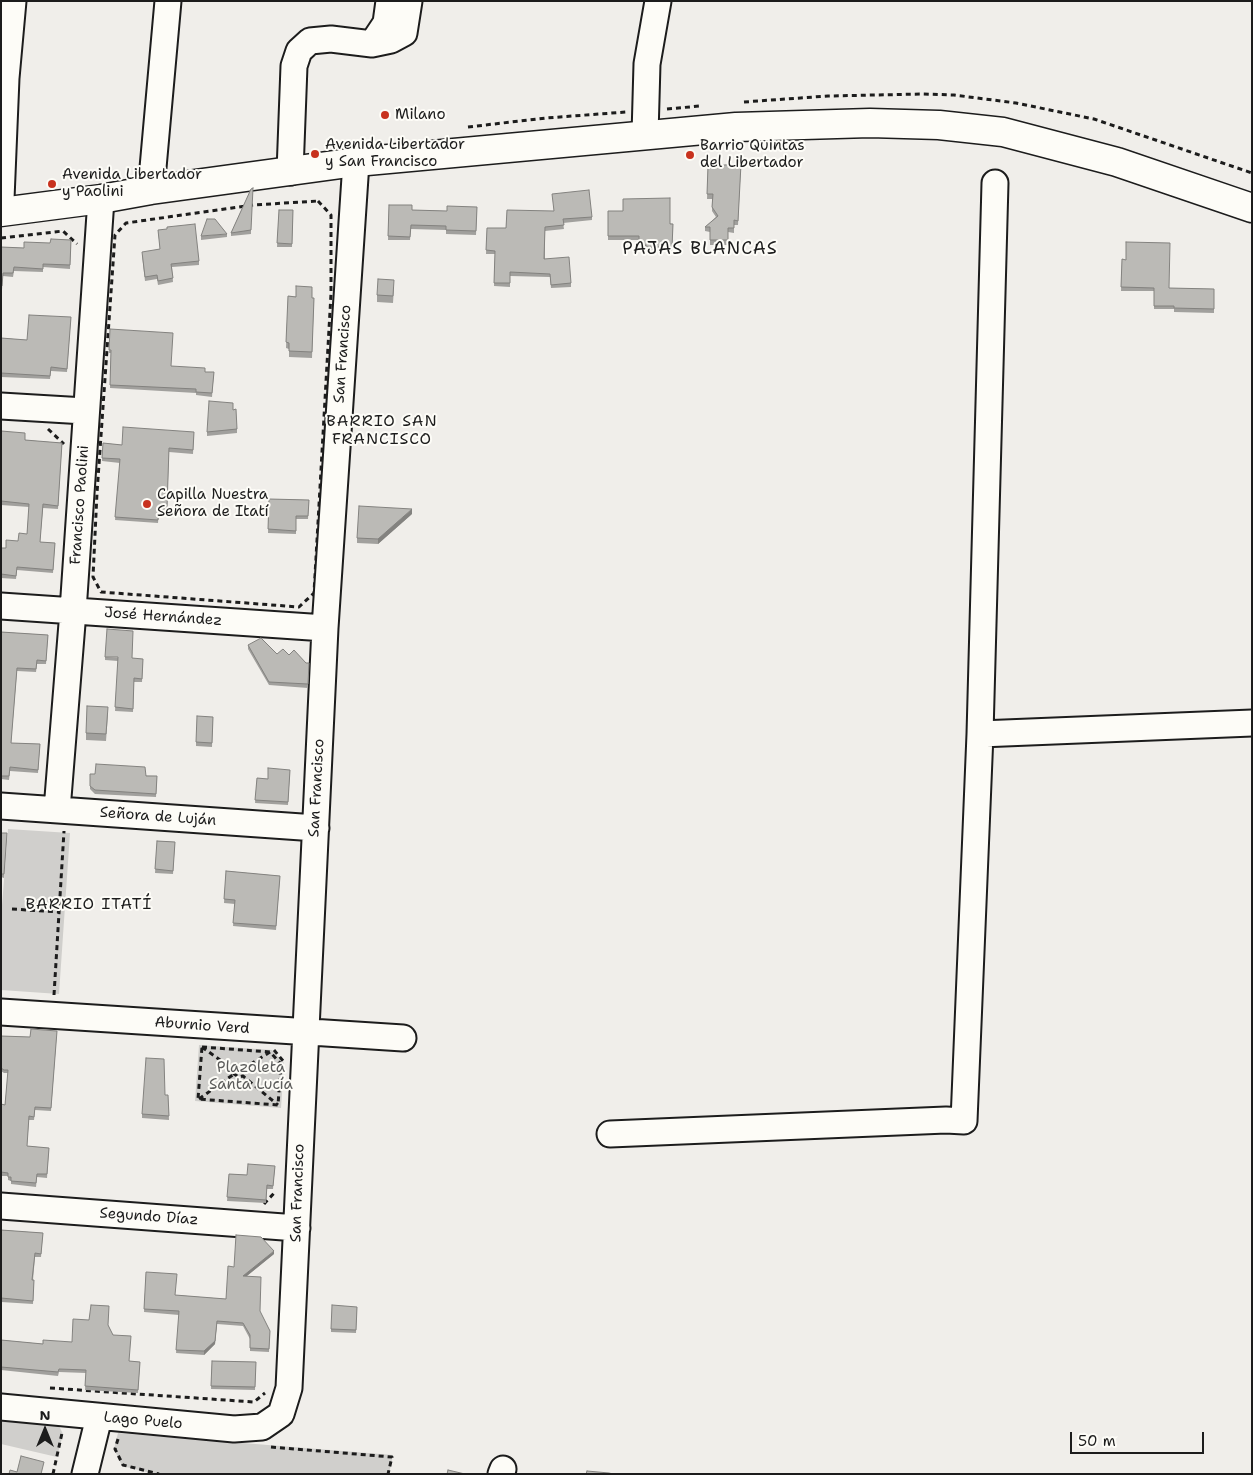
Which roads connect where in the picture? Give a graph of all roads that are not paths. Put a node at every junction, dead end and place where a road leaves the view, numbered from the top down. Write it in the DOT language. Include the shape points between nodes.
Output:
graph roads {
  1 [pos="13,1"];
  2 [pos="168,1"];
  3 [pos="389,1"];
  4 [pos="409,1"];
  5 [pos="658,1"];
  6 [pos="372,44"];
  7 [pos="644,135"];
  8 [pos="356,162"];
  9 [pos="290,172"];
  10 [pos="995,183"];
  11 [pos="151,190"];
  12 [pos="1,199"];
  13 [pos="101,199"];
  14 [pos="1252,208"];
  15 [pos="1,212"];
  16 [pos="1,406"];
  17 [pos="85,411"];
  18 [pos="1,606"];
  19 [pos="73,611"];
  20 [pos="325,628"];
  21 [pos="1252,723"];
  22 [pos="980,734"];
  23 [pos="1,806"];
  24 [pos="56,821"];
  25 [pos="316,828"];
  26 [pos="1,1012"];
  27 [pos="305,1032"];
  28 [pos="403,1038"];
  29 [pos="610,1134"];
  30 [pos="1,1206"];
  31 [pos="297,1228"];
  32 [pos="1,1407"];
  33 [pos="282,1414"];
  34 [pos="99,1417"];
  35 [pos="85,1474"];
  1 -- 12 [label="street"];
  2 -- 11 [label="street"];
  3 -- 6 [label="street" via="386,24"];
  4 -- 6 [label="street" via="404,33"];
  5 -- 7 [label="street" via="647,64"];
  6 -- 9 [label="street" via="310,41 299,51 294,66"];
  7 -- 8 [label="main road"];
  7 -- 14 [label="main road" via="736,127 870,123 938,125 997,132 1117,162"];
  8 -- 9 [label="main road"];
  8 -- 20 [label="street, San Francisco"];
  9 -- 11 [label="main road"];
  10 -- 22 [label="street"];
  11 -- 13 [label="main road"];
  13 -- 15 [label="main road"];
  13 -- 17 [label="street, Francisco Paolini"];
  16 -- 17 [label="street"];
  17 -- 19 [label="street, Francisco Paolini"];
  18 -- 19 [label="street, José Hernández"];
  19 -- 20 [label="street, José Hernández"];
  19 -- 24 [label="street, Francisco Paolini"];
  20 -- 25 [label="street, San Francisco"];
  21 -- 22 [label="street"];
  22 -- 29 [label="street" via="964,1121"];
  23 -- 24 [label="street, Señora de Luján"];
  24 -- 25 [label="street, Señora de Luján"];
  25 -- 27 [label="street, San Francisco"];
  26 -- 27 [label="street, Aburnio Verd"];
  27 -- 28 [label="street, Aburnio Verd"];
  27 -- 31 [label="street, San Francisco"];
  30 -- 31 [label="street, Segundo Díaz"];
  31 -- 33 [label="street, San Francisco" via="289,1388"];
  32 -- 34 [label="street, Lago Puelo"];
  33 -- 34 [label="street, Lago Puelo" via="262,1427 234,1430"];
  34 -- 35 [label="street"];
}
